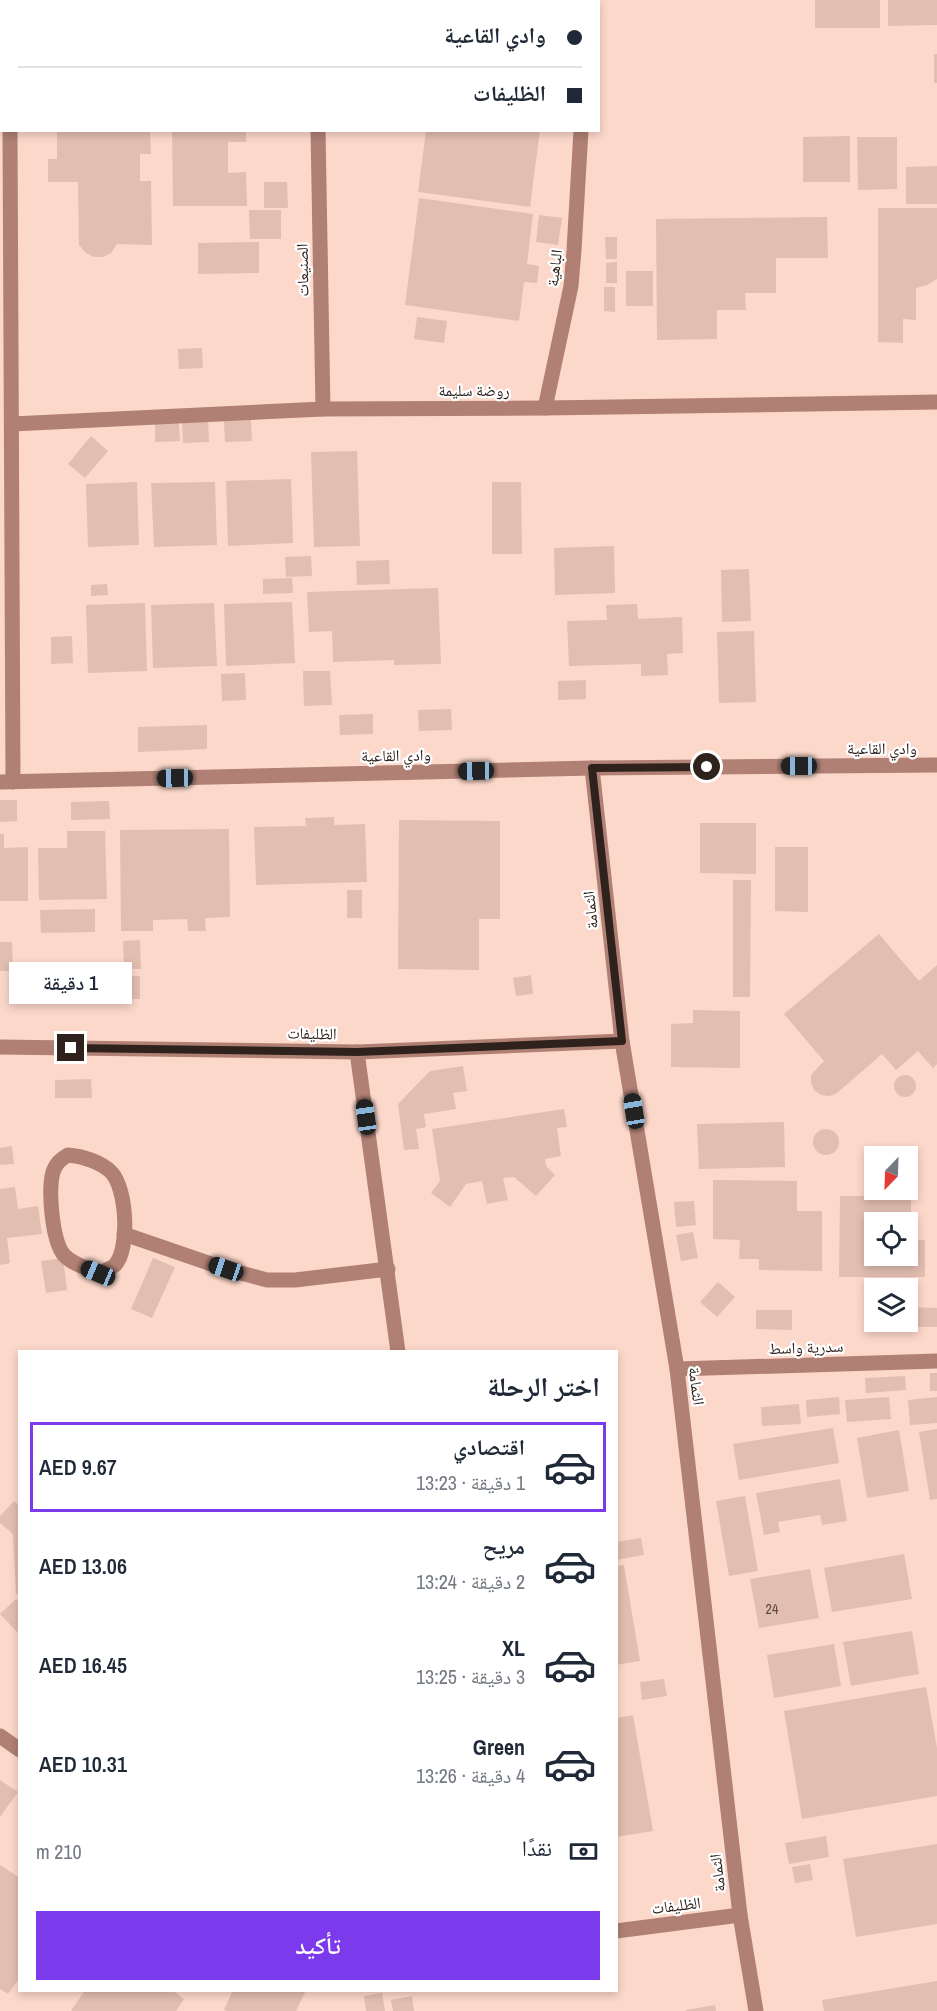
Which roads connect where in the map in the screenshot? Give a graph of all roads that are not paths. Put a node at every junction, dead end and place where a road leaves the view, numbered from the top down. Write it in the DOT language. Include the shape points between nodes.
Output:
graph roads {
  1 [pos="10,132"];
  2 [pos="318,132"];
  3 [pos="581,132"];
  4 [pos="5,164"];
  5 [pos="937,402"];
  6 [pos="544,408"];
  7 [pos="323,409"];
  8 [pos="12,424"];
  9 [pos="937,765"];
  10 [pos="592,768"];
  11 [pos="7,782"];
  12 [pos="622,1041"];
  13 [pos="0,1047"];
  14 [pos="357,1052"];
  15 [pos="124,1234"];
  16 [pos="388,1269"];
  17 [pos="398,1350"];
  18 [pos="937,1361"];
  19 [pos="677,1369"];
  20 [pos="0,1736"];
  21 [pos="18,1749"];
  22 [pos="740,1916"];
  23 [pos="618,1931"];
  24 [pos="756,2011"];
  1 -- 4 [label="street"];
  2 -- 7 [label="street, الصنيعات"];
  3 -- 6 [label="street, الباهية" via="571,286"];
  4 -- 8 [label="street"];
  5 -- 6 [label="street, روضة سليمة"];
  6 -- 7 [label="street, روضة سليمة"];
  7 -- 8 [label="street, روضة سليمة"];
  8 -- 11 [label="street"];
  9 -- 10 [label="street, وادي القاعية"];
  10 -- 11 [label="street, وادي القاعية"];
  10 -- 12 [label="street, الثمامة"];
  12 -- 14 [label="street, الظليفات"];
  12 -- 19 [label="street, الثمامة"];
  13 -- 14 [label="street, الظليفات"];
  14 -- 16 [label="street"];
  15 -- 15 [label="street" via="119,1185 111,1172 80,1156 68,1155 59,1160 53,1173 51,1196 56,1241 65,1256 98,1273 114,1267 122,1253"];
  15 -- 16 [label="street" via="267,1280"];
  16 -- 17 [label="street"];
  18 -- 19 [label="street, سدرية واسط"];
  19 -- 22 [label="street, الثمامة"];
  20 -- 21 [label="street"];
  22 -- 23 [label="street, الظليفات"];
  22 -- 24 [label="street, الثمامة"];
}
